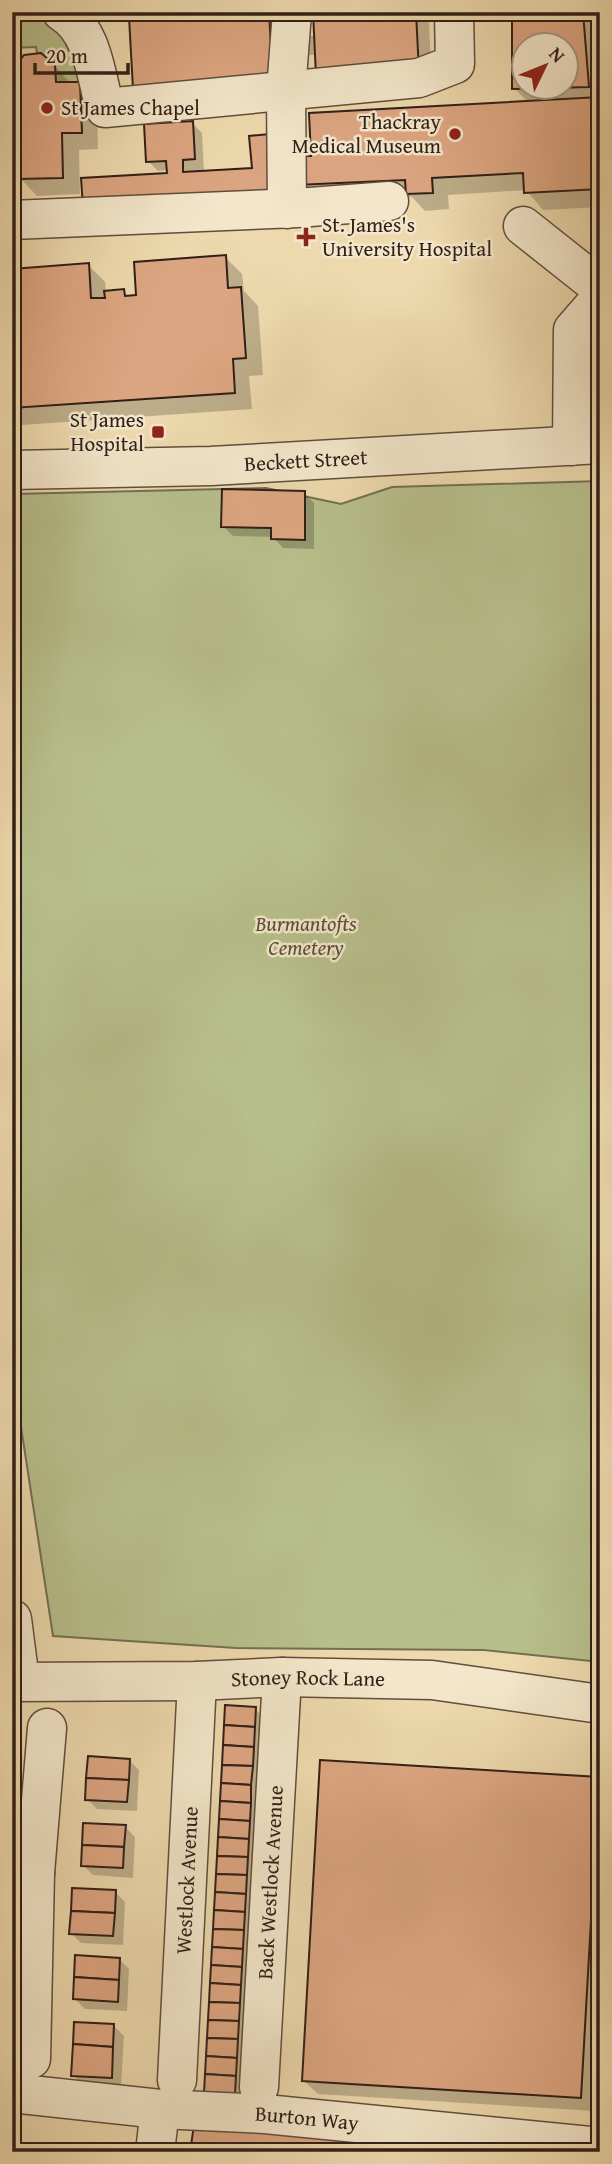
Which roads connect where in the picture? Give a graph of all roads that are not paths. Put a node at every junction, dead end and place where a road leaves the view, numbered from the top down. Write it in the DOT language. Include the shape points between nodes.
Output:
graph roads {
  1 [pos="62,12"];
  2 [pos="292,12"];
  3 [pos="454,12"];
  4 [pos="286,91"];
  5 [pos="389,201"];
  6 [pos="287,209"];
  7 [pos="12,220"];
  8 [pos="523,226"];
  9 [pos="600,287"];
  10 [pos="600,299"];
  11 [pos="586,445"];
  12 [pos="12,470"];
  13 [pos="12,1619"];
  14 [pos="282,1677"];
  15 [pos="16,1681"];
  16 [pos="197,1681"];
  17 [pos="600,1704"];
  18 [pos="47,1728"];
  19 [pos="24,1875"];
  20 [pos="31,2059"];
  21 [pos="259,2087"];
  22 [pos="12,2093"];
  23 [pos="168,2094"];
  24 [pos="600,2147"];
  25 [pos="155,2152"];
  1 -- 4 [label="street" via="88,42 105,108"];
  2 -- 4 [label="street"];
  3 -- 4 [label="street" via="455,64 419,78"];
  4 -- 6 [label="street"];
  5 -- 6 [label="street"];
  6 -- 7 [label="street"];
  8 -- 9 [label="street"];
  10 -- 11 [label="street" via="573,330"];
  11 -- 12 [label="street, Beckett Street" via="211,466"];
  13 -- 15 [label="street"];
  14 -- 16 [label="street, Stoney Rock Lane"];
  14 -- 17 [label="street, Stoney Rock Lane" via="432,1680"];
  14 -- 21 [label="street, Back Westlock Avenue"];
  15 -- 16 [label="street, Stoney Rock Lane"];
  16 -- 23 [label="street, Westlock Avenue"];
  18 -- 19 [label="street"];
  19 -- 20 [label="street"];
  22 -- 23 [label="street, Burton Way"];
  23 -- 24 [label="street, Burton Way" via="265,2114"];
  23 -- 25 [label="street, Westlock Avenue"];
}
